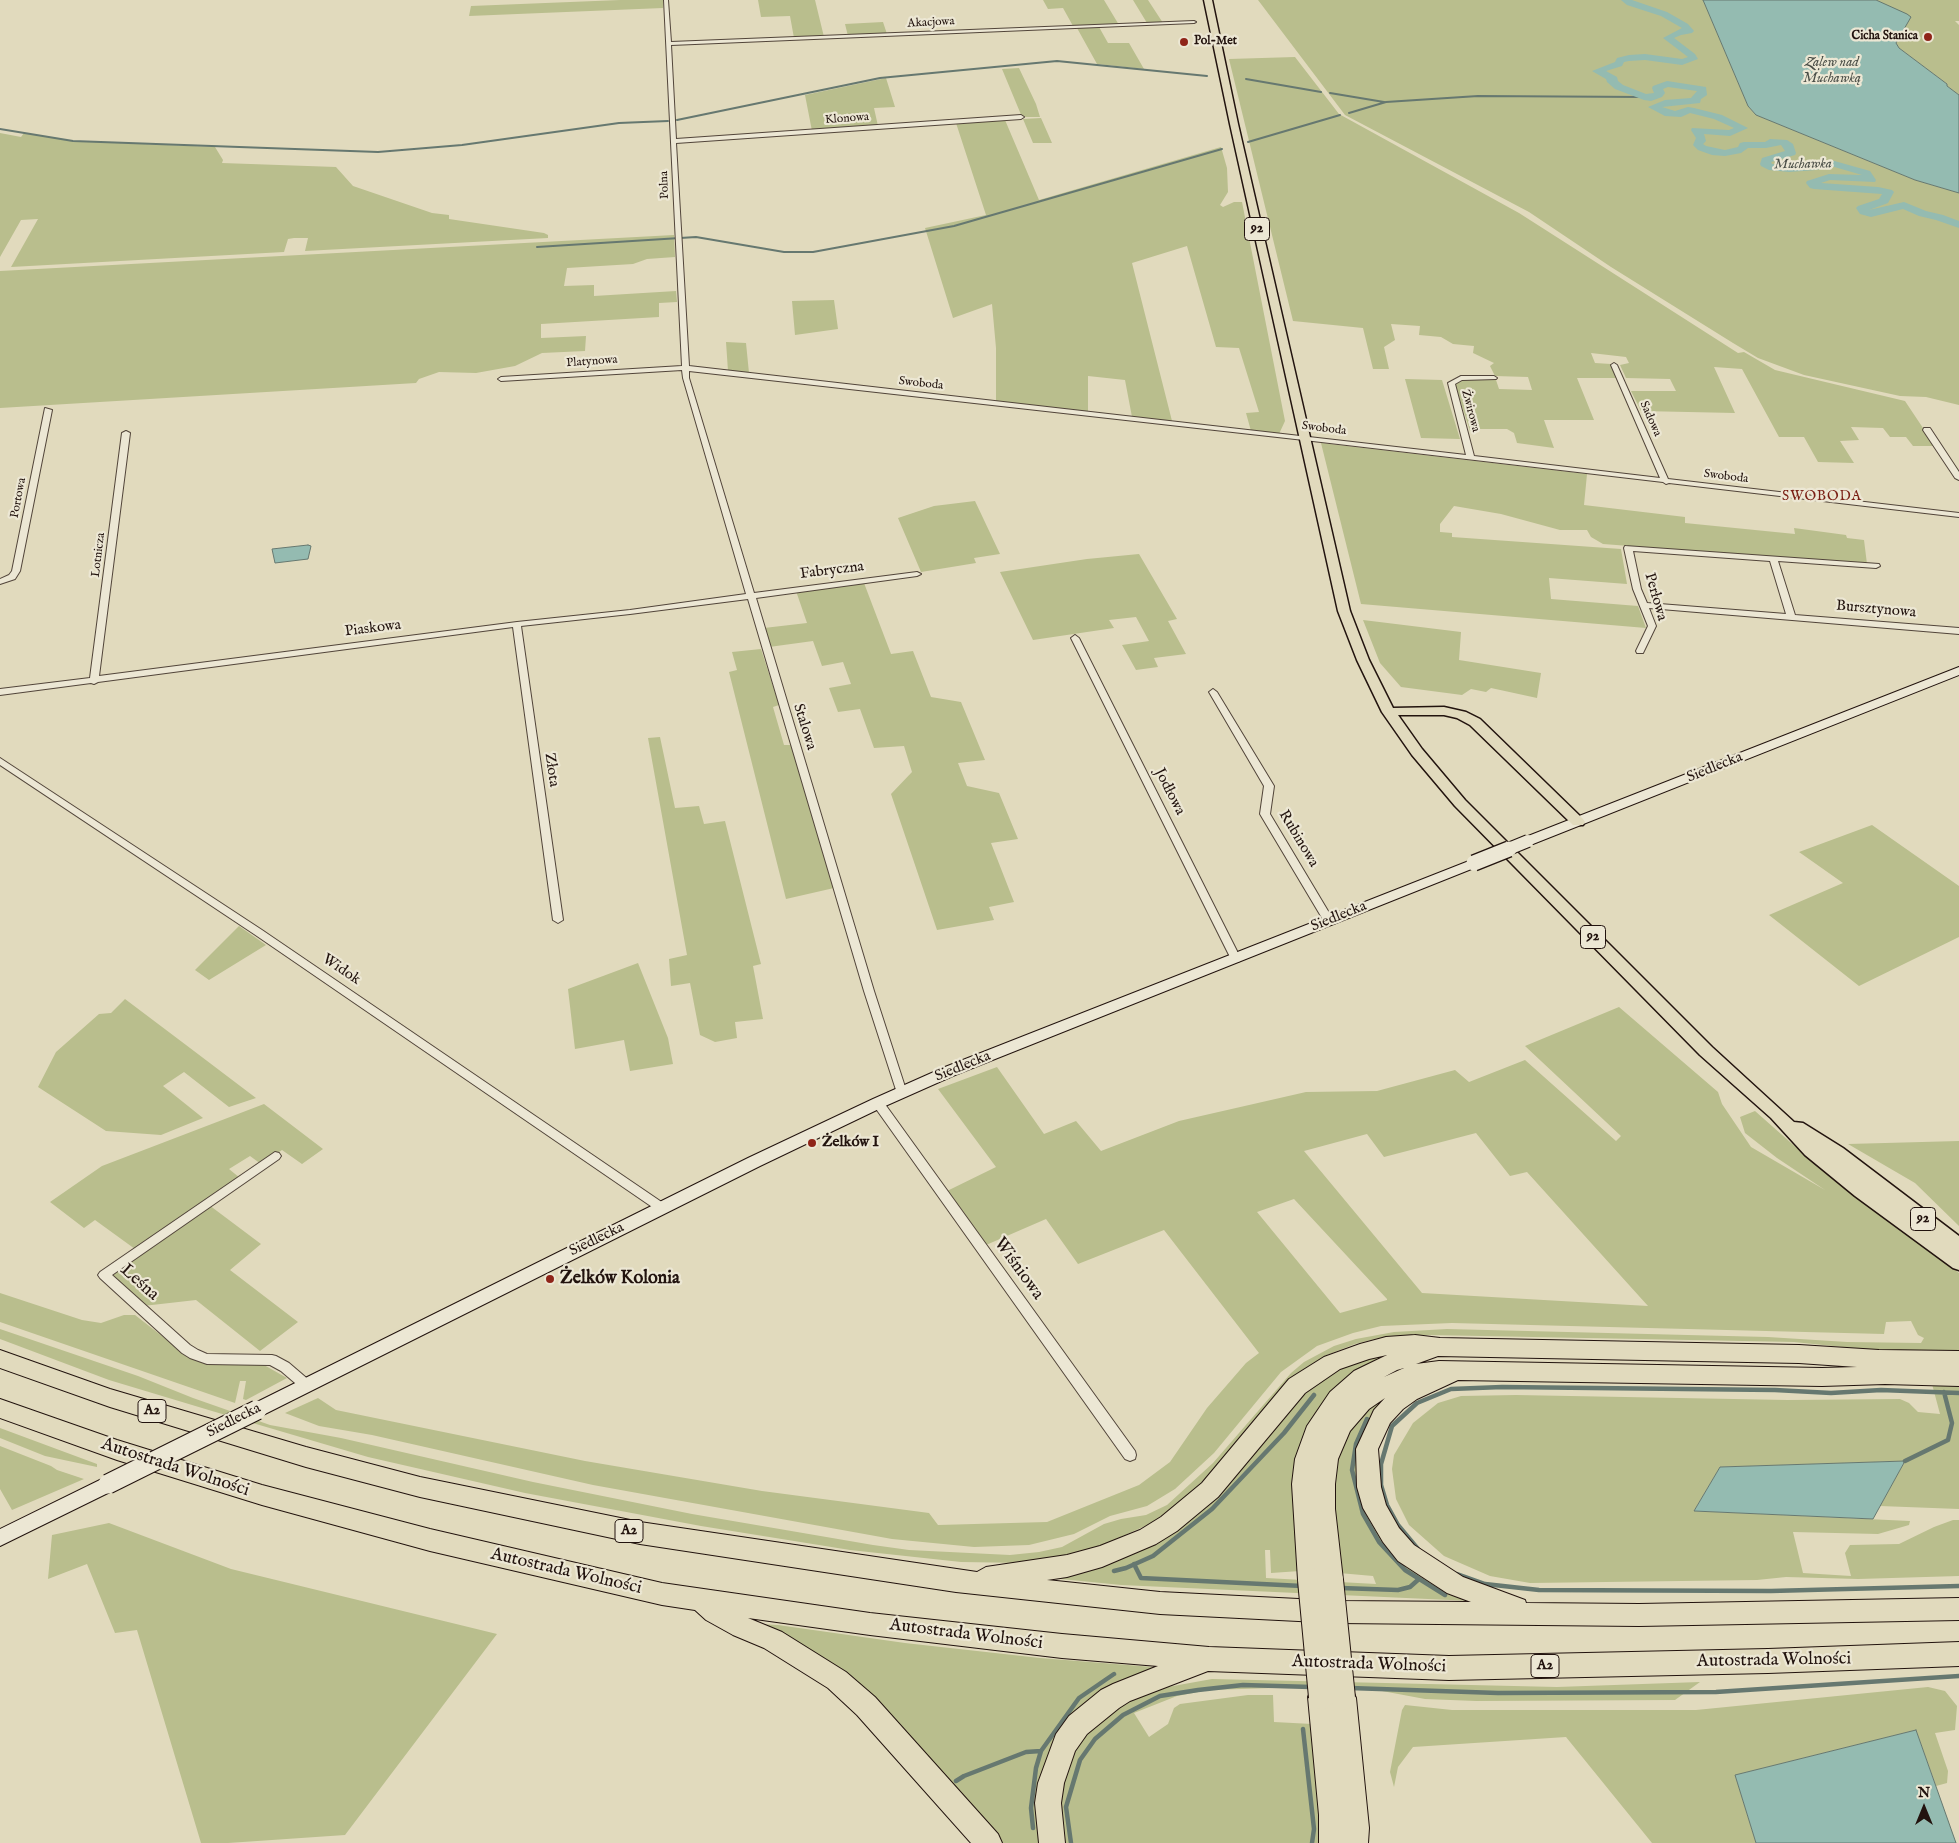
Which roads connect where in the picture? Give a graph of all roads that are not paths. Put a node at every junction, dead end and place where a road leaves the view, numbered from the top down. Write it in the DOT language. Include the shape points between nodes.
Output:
graph roads {
  1 [pos="666,0"];
  2 [pos="1208,0"];
  3 [pos="1194,22"];
  4 [pos="669,44"];
  5 [pos="1021,117"];
  6 [pos="674,141"];
  7 [pos="1614,365"];
  8 [pos="685,368"];
  9 [pos="1494,378"];
  10 [pos="501,379"];
  11 [pos="48,410"];
  12 [pos="1927,430"];
  13 [pos="126,433"];
  14 [pos="1304,438"];
  15 [pos="1470,458"];
  16 [pos="1959,478"];
  17 [pos="1666,482"];
  18 [pos="1959,516"];
  19 [pos="1774,560"];
  20 [pos="1876,566"];
  21 [pos="917,574"];
  22 [pos="0,582"];
  23 [pos="750,596"];
  24 [pos="1644,605"];
  25 [pos="1791,617"];
  26 [pos="518,624"];
  27 [pos="1959,631"];
  28 [pos="1075,638"];
  29 [pos="1640,651"];
  30 [pos="1959,672"];
  31 [pos="94,681"];
  32 [pos="0,692"];
  33 [pos="1213,692"];
  34 [pos="1390,712"];
  35 [pos="0,761"];
  36 [pos="1578,822"];
  37 [pos="558,920"];
  38 [pos="1329,921"];
  39 [pos="1236,959"];
  40 [pos="902,1092"];
  41 [pos="878,1103"];
  42 [pos="1777,1114"];
  43 [pos="275,1156"];
  44 [pos="662,1208"];
  45 [pos="1959,1246"];
  46 [pos="1959,1263"];
  47 [pos="1440,1347"];
  48 [pos="0,1359"];
  49 [pos="1959,1360"];
  50 [pos="1454,1372"];
  51 [pos="1959,1377"];
  52 [pos="306,1385"];
  53 [pos="0,1408"];
  54 [pos="1130,1455"];
  55 [pos="0,1538"];
  56 [pos="1320,1580"];
  57 [pos="956,1581"];
  58 [pos="702,1601"];
  59 [pos="1959,1608"];
  60 [pos="1531,1613"];
  61 [pos="1959,1654"];
  62 [pos="1209,1660"];
  63 [pos="1332,1697"];
  64 [pos="989,1843"];
  65 [pos="1052,1843"];
  66 [pos="1332,1843"];
  67 [pos="1355,1843"];
  1 -- 4 [label="street, Polna"];
  2 -- 14 [label="main road, 92"];
  3 -- 4 [label="street, Akacjowa"];
  4 -- 6 [label="street, Polna"];
  5 -- 6 [label="street, Klonowa"];
  6 -- 8 [label="street, Polna"];
  7 -- 17 [label="street, Sadowa"];
  8 -- 10 [label="street, Platynowa"];
  8 -- 14 [label="street, Swoboda"];
  8 -- 23 [label="street, Stalowa" via="688,389"];
  9 -- 15 [label="street, Żwirowa" via="1461,378 1451,383"];
  11 -- 22 [label="street, Portowa" via="16,571 12,577"];
  12 -- 16 [label="street"];
  13 -- 31 [label="street, Lotnicza"];
  14 -- 15 [label="street, Swoboda"];
  14 -- 34 [label="main road, 92" via="1344,611 1363,660"];
  15 -- 17 [label="street, Swoboda"];
  17 -- 18 [label="street, Swoboda"];
  19 -- 20 [label="street"];
  19 -- 24 [label="street, Perłowa" via="1628,548"];
  19 -- 25 [label="street"];
  21 -- 23 [label="street, Fabryczna"];
  23 -- 26 [label="street, Piaskowa"];
  23 -- 40 [label="street, Stalowa"];
  24 -- 25 [label="street, Bursztynowa"];
  24 -- 29 [label="street, Perłowa" via="1652,626"];
  25 -- 27 [label="street, Bursztynowa"];
  26 -- 31 [label="street, Piaskowa"];
  26 -- 37 [label="street, Złota"];
  28 -- 39 [label="street, Jodłowa"];
  30 -- 36 [label="main road, Siedlecka"];
  31 -- 32 [label="street, Piaskowa"];
  33 -- 38 [label="street, Rubinowa" via="1268,786 1265,814"];
  34 -- 36 [label="main road" via="1444,711 1475,722"];
  34 -- 42 [label="main road, 92" via="1428,766 1483,827 1706,1050"];
  35 -- 44 [label="street, Widok" via="258,932"];
  36 -- 38 [label="main road, Siedlecka, bridge"];
  38 -- 39 [label="main road, Siedlecka"];
  39 -- 40 [label="main road, Siedlecka"];
  40 -- 41 [label="main road, Siedlecka"];
  41 -- 44 [label="main road, Siedlecka"];
  41 -- 54 [label="street, Wiśniowa"];
  42 -- 45 [label="main road, 92" via="1837,1153"];
  42 -- 46 [label="main road, 92" via="1811,1150"];
  43 -- 52 [label="street, Leśna" via="104,1275 194,1354 207,1358 272,1360"];
  44 -- 52 [label="main road, Siedlecka"];
  47 -- 49 [label="highway"];
  47 -- 56 [label="highway" via="1390,1363 1362,1378 1338,1399 1318,1426 1306,1458 1304,1484"];
  47 -- 57 [label="highway" via="1414,1344 1386,1346 1345,1357 1314,1374 1286,1397 1210,1490 1148,1537 1067,1566"];
  48 -- 57 [label="highway, A2" via="110,1398 306,1457 420,1487 640,1533"];
  50 -- 51 [label="highway"];
  50 -- 56 [label="highway" via="1429,1370 1396,1380 1361,1402 1342,1424 1328,1459 1323,1484"];
  50 -- 60 [label="highway" via="1409,1392 1382,1417 1367,1449 1368,1487 1390,1535 1406,1553 1455,1585"];
  52 -- 55 [label="main road, Siedlecka, bridge"];
  53 -- 58 [label="highway, Autostrada Wolności / A2" via="117,1450 262,1495 430,1540"];
  56 -- 63 [label="highway, bridge"];
  57 -- 60 [label="highway, A2" via="1160,1603 1338,1612"];
  58 -- 62 [label="highway, Autostrada Wolności / A2" via="975,1636"];
  58 -- 64 [label="highway" via="715,1612 773,1640 837,1680 866,1706"];
  59 -- 60 [label="highway, A2" via="1639,1615"];
  61 -- 62 [label="highway, Autostrada Wolności / A2" via="1450,1668"];
  62 -- 65 [label="highway" via="1122,1692 1078,1725 1065,1743 1051,1784 1048,1803"];
  63 -- 66 [label="highway"];
  63 -- 67 [label="highway" via="1356,1828"];
}
